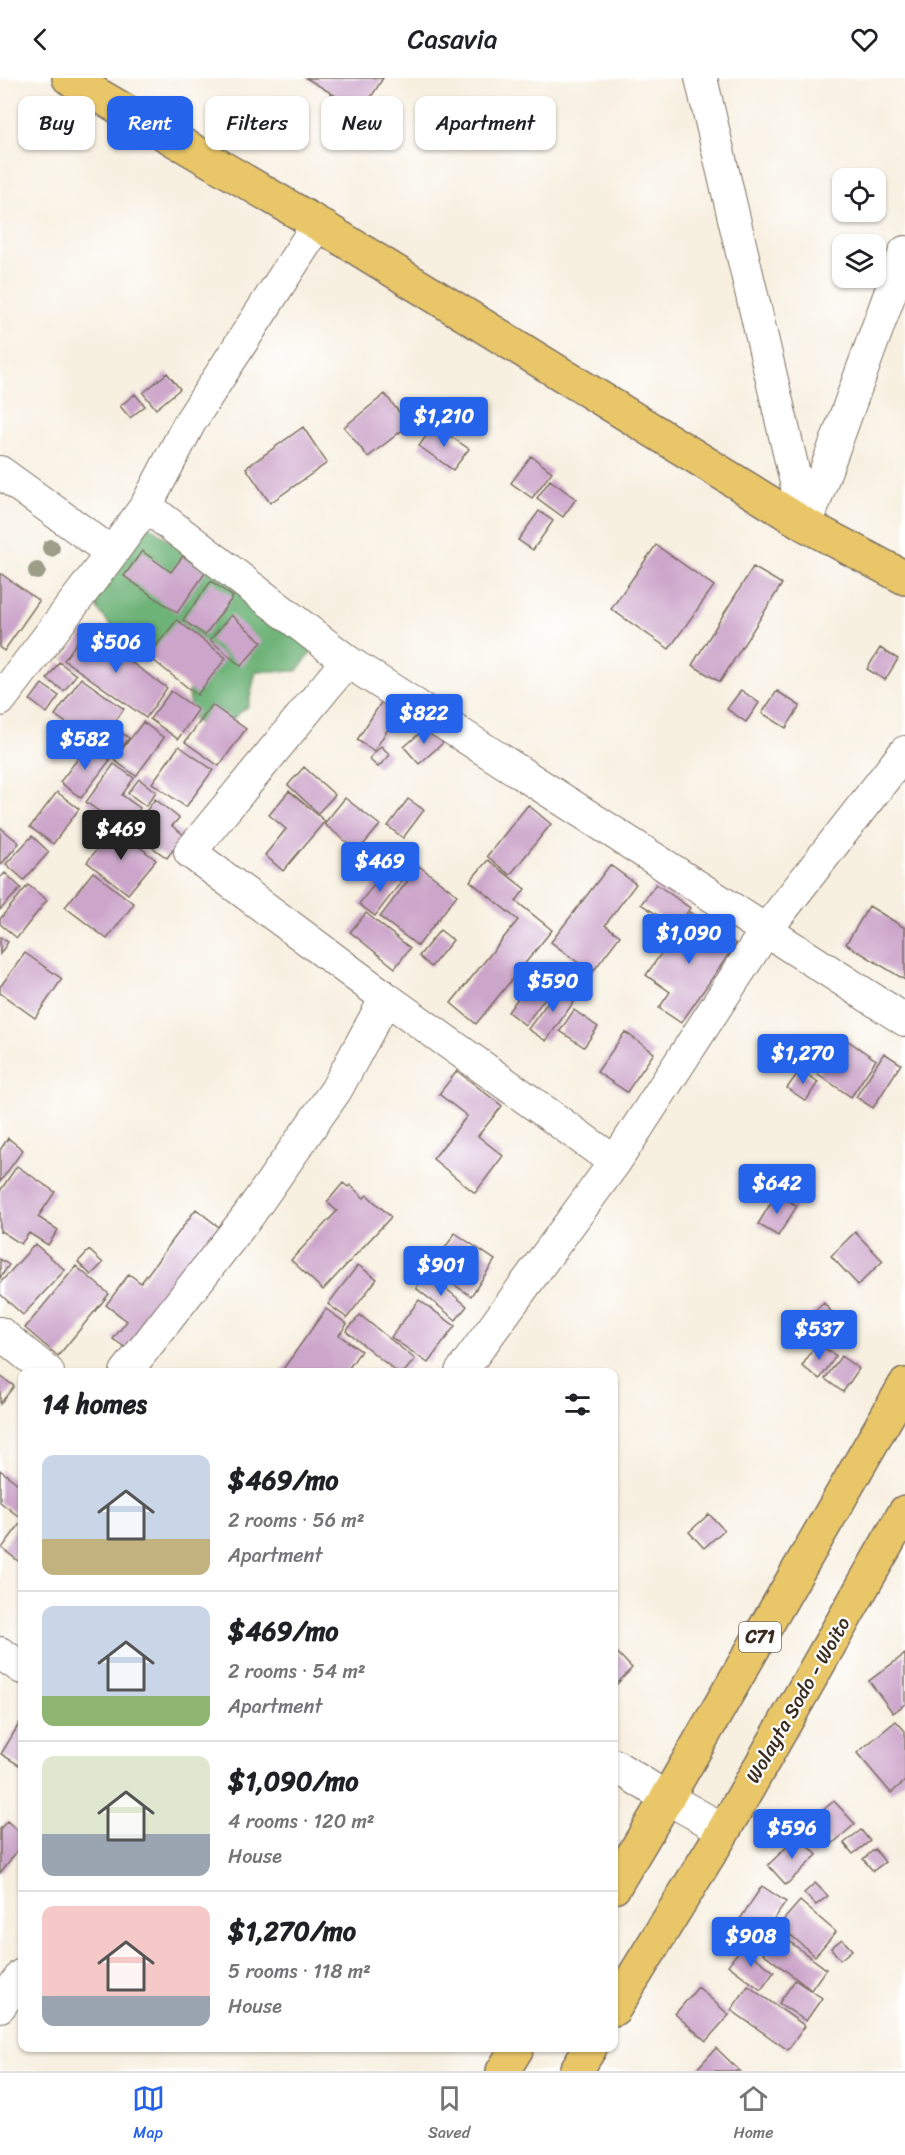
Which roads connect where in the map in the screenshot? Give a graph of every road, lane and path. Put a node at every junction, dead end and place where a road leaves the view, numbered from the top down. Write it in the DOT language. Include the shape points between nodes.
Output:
graph roads {
  1 [pos="69,78"];
  2 [pos="701,78"];
  3 [pos="318,224"];
  4 [pos="905,252"];
  5 [pos="0,472"];
  6 [pos="146,506"];
  7 [pos="806,525"];
  8 [pos="112,553"];
  9 [pos="905,578"];
  10 [pos="347,661"];
  11 [pos="0,700"];
  12 [pos="905,752"];
  13 [pos="766,930"];
  14 [pos="386,998"];
  15 [pos="905,1020"];
  16 [pos="615,1162"];
  17 [pos="0,1333"];
  18 [pos="43,1368"];
  19 [pos="129,1368"];
  20 [pos="464,1368"];
  21 [pos="905,1385"];
  22 [pos="905,1512"];
  23 [pos="0,1653"];
  24 [pos="18,1665"];
  25 [pos="618,1767"];
  26 [pos="667,1798"];
  27 [pos="724,1830"];
  28 [pos="618,1880"];
  29 [pos="18,1981"];
  30 [pos="618,2002"];
  31 [pos="0,2006"];
  32 [pos="515,2052"];
  33 [pos="588,2052"];
  34 [pos="503,2071"];
  35 [pos="576,2071"];
  1 -- 3 [label="main road"];
  2 -- 7 [label="street"];
  3 -- 6 [label="street" via="190,422"];
  3 -- 7 [label="main road"];
  4 -- 7 [label="street"];
  5 -- 8 [label="street"];
  6 -- 8 [label="street"];
  6 -- 10 [label="street"];
  7 -- 9 [label="main road"];
  8 -- 11 [label="street"];
  10 -- 13 [label="street"];
  10 -- 14 [label="street" via="190,852"];
  12 -- 13 [label="street"];
  13 -- 15 [label="street"];
  13 -- 16 [label="street"];
  14 -- 16 [label="street"];
  14 -- 19 [label="street" via="336,1090 248,1216"];
  16 -- 20 [label="street"];
  17 -- 18 [label="street"];
  21 -- 26 [label="main road, C71"];
  22 -- 27 [label="main road, Wolayta Sodo - Woito"];
  23 -- 24 [label="street"];
  25 -- 26 [label="street"];
  26 -- 27 [label="street"];
  26 -- 28 [label="main road, C71"];
  27 -- 30 [label="main road, Wolayta Sodo - Woito"];
  29 -- 31 [label="street"];
  32 -- 34 [label="main road"];
  33 -- 35 [label="main road"];
}
